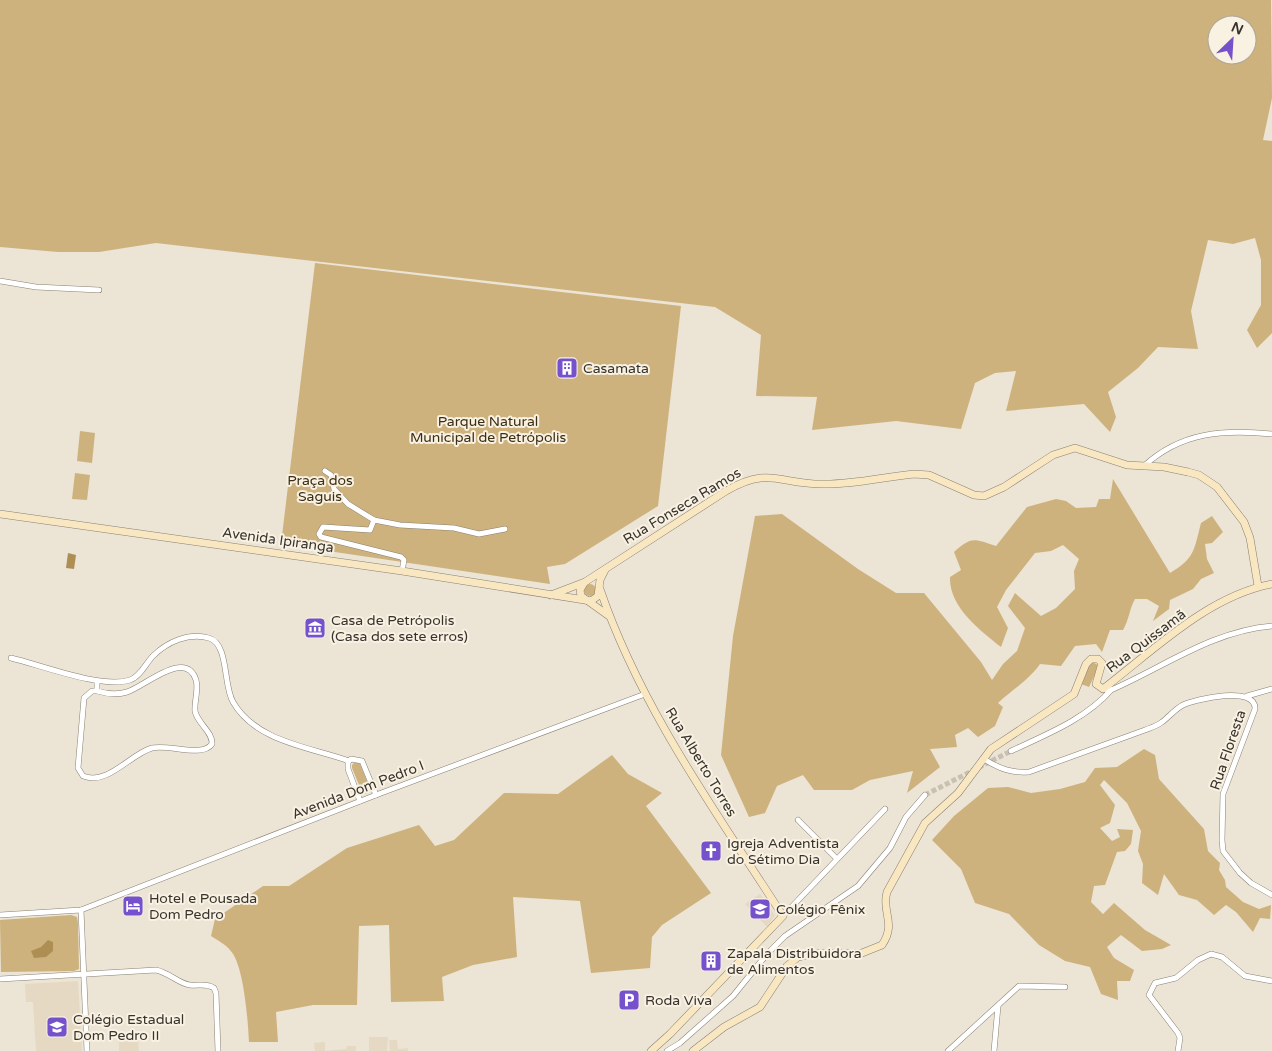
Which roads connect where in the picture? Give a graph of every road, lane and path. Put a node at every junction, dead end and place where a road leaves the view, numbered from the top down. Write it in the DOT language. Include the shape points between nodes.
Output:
graph roads {
  1 [pos="0,281"];
  2 [pos="99,290"];
  3 [pos="1272,434"];
  4 [pos="1143,467"];
  5 [pos="325,471"];
  6 [pos="0,514"];
  7 [pos="374,520"];
  8 [pos="505,529"];
  9 [pos="606,567"];
  10 [pos="402,571"];
  11 [pos="585,582"];
  12 [pos="1272,584"];
  13 [pos="1258,586"];
  14 [pos="600,587"];
  15 [pos="551,595"];
  16 [pos="587,600"];
  17 [pos="609,616"];
  18 [pos="1272,626"];
  19 [pos="11,658"];
  20 [pos="97,681"];
  21 [pos="1272,689"];
  22 [pos="1107,690"];
  23 [pos="97,691"];
  24 [pos="645,694"];
  25 [pos="1248,696"];
  26 [pos="1011,751"];
  27 [pos="984,759"];
  28 [pos="349,760"];
  29 [pos="376,795"];
  30 [pos="925,795"];
  31 [pos="360,801"];
  32 [pos="885,809"];
  33 [pos="798,820"];
  34 [pos="838,859"];
  35 [pos="1272,895"];
  36 [pos="81,910"];
  37 [pos="0,915"];
  38 [pos="783,916"];
  39 [pos="84,974"];
  40 [pos="0,978"];
  41 [pos="1272,981"];
  42 [pos="1065,987"];
  43 [pos="998,1006"];
  44 [pos="87,1051"];
  45 [pos="218,1051"];
  46 [pos="651,1051"];
  47 [pos="667,1051"];
  48 [pos="694,1051"];
  49 [pos="948,1051"];
  50 [pos="994,1051"];
  51 [pos="1178,1051"];
  1 -- 2 [label="street" via="36,287"];
  3 -- 4 [label="street" via="1235,430 1209,435 1172,445"];
  4 -- 9 [label="street, Rua Fonseca Ramos" via="1075,448 1053,455 984,496 974,495 929,475 821,484 750,478"];
  4 -- 13 [label="street" via="1188,472 1217,487 1248,529"];
  5 -- 7 [label="street" via="331,475 334,489 348,504"];
  6 -- 10 [label="street, Avenida Ipiranga"];
  7 -- 8 [label="street" via="454,528 479,534"];
  7 -- 10 [label="street" via="370,530 323,527 319,534 327,540 401,558 404,560"];
  9 -- 11 [label="street, Rua Fonseca Ramos"];
  9 -- 14 [label="street"];
  10 -- 15 [label="street, Avenida Ipiranga"];
  11 -- 14 [label="street" via="594,582"];
  11 -- 15 [label="street"];
  11 -- 16 [label="street" via="580,593"];
  12 -- 13 [label="street, Rua Quissamã"];
  13 -- 22 [label="street, Rua Quissamã" via="1185,625"];
  14 -- 16 [label="street" via="596,598"];
  14 -- 17 [label="street, Rua Alberto Torres"];
  15 -- 16 [label="street, Avenida Ipiranga"];
  16 -- 17 [label="street, Rua Alberto Torres"];
  17 -- 24 [label="street, Rua Alberto Torres"];
  18 -- 22 [label="street" via="1215,640"];
  19 -- 20 [label="street"];
  20 -- 23 [label="street"];
  20 -- 28 [label="street" via="132,680 168,644 182,638 206,637 218,644 223,656 232,702 252,724 286,742"];
  21 -- 25 [label="street"];
  22 -- 26 [label="street" via="1100,703 1085,713"];
  22 -- 27 [label="street, Rua Quissamã" via="1096,684 1102,663 1091,659 1074,694 991,749"];
  23 -- 23 [label="street" via="125,693 162,672 184,668 196,680 196,713 212,744 207,749 196,750 172,746 151,749 101,776 83,776 78,768 84,698"];
  24 -- 29 [label="street, Avenida Dom Pedro I"];
  24 -- 38 [label="street, Rua Alberto Torres"];
  25 -- 27 [label="street, Rua Floresta" via="1236,694 1184,705 1161,723 1145,730 1029,772 1001,769"];
  25 -- 35 [label="street, Rua Floresta" via="1255,709 1223,794 1223,851 1251,883"];
  27 -- 48 [label="street" via="958,793 925,823 909,850 886,896 890,924 882,945 862,953 814,953 798,957 787,966 760,1007 724,1027"];
  28 -- 29 [label="street" via="362,761"];
  28 -- 31 [label="street" via="348,769"];
  29 -- 31 [label="street, Avenida Dom Pedro I"];
  30 -- 47 [label="street" via="906,817 890,848 858,886 785,936 733,996"];
  31 -- 36 [label="street, Avenida Dom Pedro I"];
  32 -- 34 [label="street"];
  33 -- 34 [label="street"];
  34 -- 38 [label="street"];
  36 -- 37 [label="street, Avenida Dom Pedro I"];
  36 -- 39 [label="street"];
  38 -- 46 [label="street"];
  39 -- 40 [label="street"];
  39 -- 44 [label="street"];
  39 -- 45 [label="street" via="165,972 184,984 214,988"];
  41 -- 51 [label="street" via="1245,976 1222,957 1211,954 1176,978 1155,984 1149,995 1178,1033"];
  42 -- 43 [label="street" via="1019,986"];
  43 -- 49 [label="street"];
  43 -- 50 [label="street"];
}
